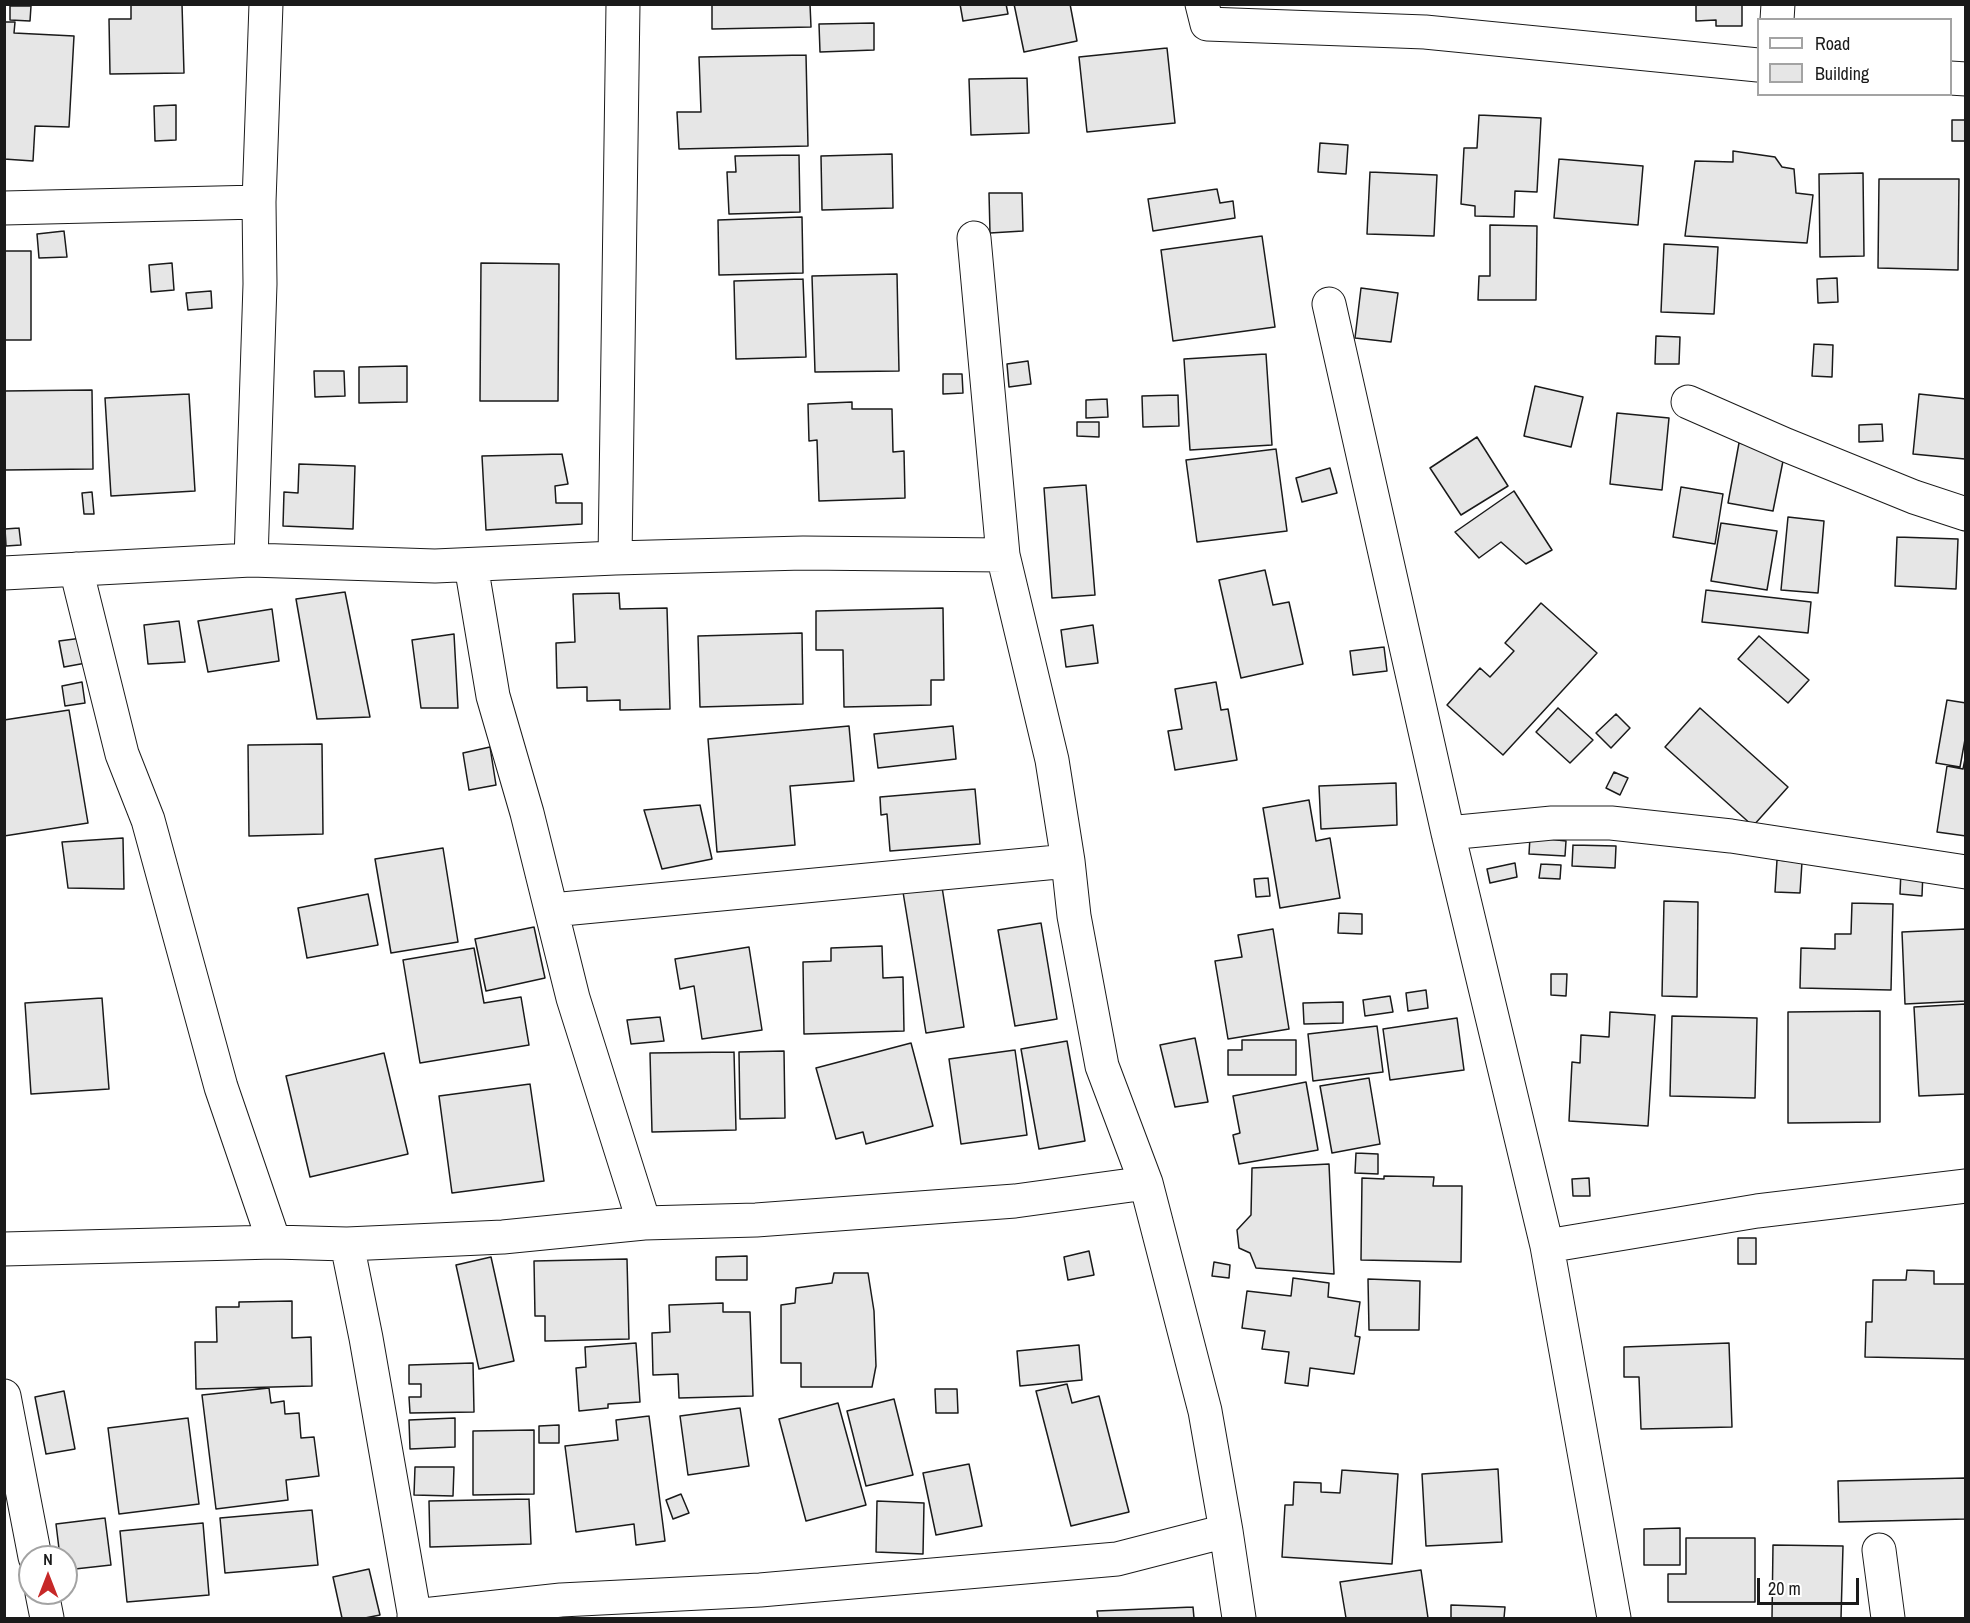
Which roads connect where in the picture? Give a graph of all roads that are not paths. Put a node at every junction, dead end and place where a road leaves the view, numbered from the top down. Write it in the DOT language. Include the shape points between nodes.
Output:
graph roads {
  1 [pos="266,4"];
  2 [pos="623,4"];
  3 [pos="1202,4"];
  4 [pos="1426,18"];
  5 [pos="1757,66"];
  6 [pos="259,202"];
  7 [pos="4,208"];
  8 [pos="974,238"];
  9 [pos="1329,304"];
  10 [pos="1688,402"];
  11 [pos="1965,514"];
  12 [pos="1003,555"];
  13 [pos="615,558"];
  14 [pos="251,560"];
  15 [pos="471,565"];
  16 [pos="76,569"];
  17 [pos="4,573"];
  18 [pos="1448,833"];
  19 [pos="1068,861"];
  20 [pos="1965,872"];
  21 [pos="552,910"];
  22 [pos="1146,1183"];
  23 [pos="1965,1186"];
  24 [pos="644,1223"];
  25 [pos="274,1242"];
  26 [pos="347,1244"];
  27 [pos="1547,1246"];
  28 [pos="4,1249"];
  29 [pos="4,1396"];
  30 [pos="1226,1531"];
  31 [pos="33,1545"];
  32 [pos="1879,1550"];
  33 [pos="415,1617"];
  34 [pos="1239,1618"];
  35 [pos="1614,1618"];
  36 [pos="1888,1618"];
  1 -- 6 [label="street"];
  2 -- 13 [label="street"];
  3 -- 4 [label="street" via="1207,24"];
  4 -- 5 [label="street"];
  6 -- 7 [label="street"];
  6 -- 14 [label="street"];
  8 -- 12 [label="street"];
  9 -- 18 [label="street"];
  10 -- 11 [label="street" via="1807,454"];
  12 -- 13 [label="street" via="803,553"];
  12 -- 19 [label="street" via="1052,760"];
  13 -- 15 [label="street"];
  14 -- 15 [label="street"];
  14 -- 16 [label="street"];
  15 -- 21 [label="street" via="493,696"];
  16 -- 17 [label="street"];
  16 -- 25 [label="street" via="122,754 147,820 221,1088"];
  18 -- 20 [label="street" via="1552,823 1611,823 1731,836"];
  18 -- 27 [label="street"];
  19 -- 21 [label="street"];
  19 -- 22 [label="street" via="1074,916 1102,1066"];
  21 -- 24 [label="street" via="573,998"];
  22 -- 24 [label="street" via="991,1203 756,1220"];
  22 -- 30 [label="street" via="1205,1411"];
  23 -- 27 [label="street" via="1757,1211"];
  24 -- 26 [label="street" via="503,1237"];
  25 -- 26 [label="street"];
  25 -- 28 [label="street"];
  26 -- 33 [label="street"];
  27 -- 35 [label="street"];
  29 -- 31 [label="street"];
  30 -- 33 [label="street" via="1117,1559 760,1590 561,1600"];
  30 -- 34 [label="street"];
  32 -- 36 [label="street"];
}
